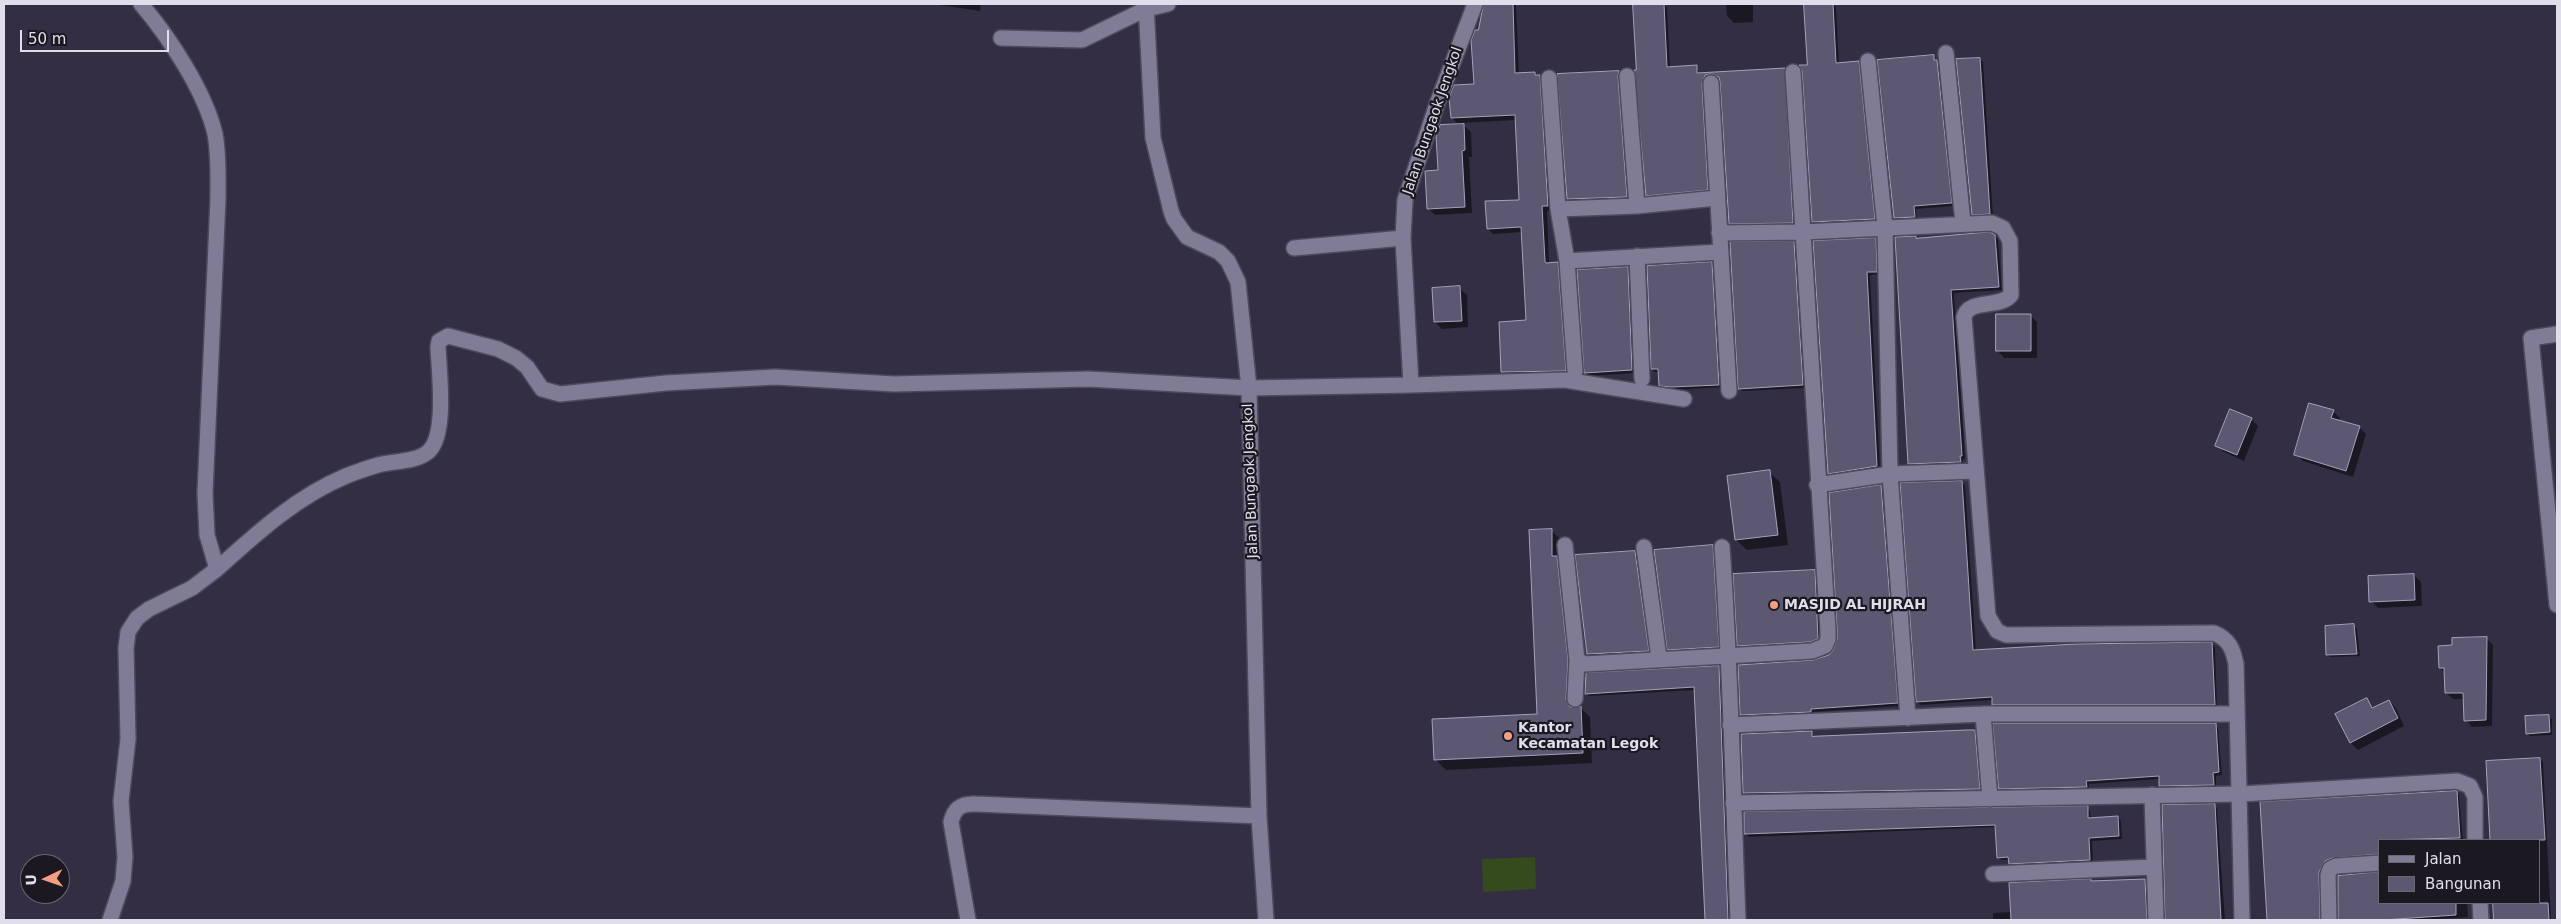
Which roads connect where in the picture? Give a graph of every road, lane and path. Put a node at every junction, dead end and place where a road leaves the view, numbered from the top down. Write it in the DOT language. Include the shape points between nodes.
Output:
graph roads {
  1 [pos="141,4"];
  2 [pos="1168,4"];
  3 [pos="1475,4"];
  4 [pos="1146,6"];
  5 [pos="1000,38"];
  6 [pos="1946,53"];
  7 [pos="1868,61"];
  8 [pos="1793,72"];
  9 [pos="1628,76"];
  10 [pos="1549,78"];
  11 [pos="1711,83"];
  12 [pos="1717,198"];
  13 [pos="1637,206"];
  14 [pos="1558,209"];
  15 [pos="1963,223"];
  16 [pos="1885,227"];
  17 [pos="1803,232"];
  18 [pos="1718,233"];
  19 [pos="1403,238"];
  20 [pos="1294,248"];
  21 [pos="1719,252"];
  22 [pos="1637,256"];
  23 [pos="1567,261"];
  24 [pos="2557,334"];
  25 [pos="1575,371"];
  26 [pos="1642,379"];
  27 [pos="1411,385"];
  28 [pos="1248,388"];
  29 [pos="1729,391"];
  30 [pos="1684,399"];
  31 [pos="1976,471"];
  32 [pos="1890,474"];
  33 [pos="1817,485"];
  34 [pos="1565,545"];
  35 [pos="2554,546"];
  36 [pos="1644,547"];
  37 [pos="1722,547"];
  38 [pos="217,569"];
  39 [pos="2557,605"];
  40 [pos="1729,655"];
  41 [pos="1659,658"];
  42 [pos="1577,660"];
  43 [pos="1575,699"];
  44 [pos="1983,714"];
  45 [pos="2236,714"];
  46 [pos="1908,718"];
  47 [pos="1730,725"];
  48 [pos="2241,794"];
  49 [pos="2152,795"];
  50 [pos="1990,799"];
  51 [pos="1733,802"];
  52 [pos="1259,816"];
  53 [pos="2475,839"];
  54 [pos="2378,863"];
  55 [pos="2154,867"];
  56 [pos="1993,874"];
  57 [pos="2480,904"];
  58 [pos="110,920"];
  59 [pos="968,920"];
  60 [pos="1266,920"];
  61 [pos="1738,920"];
  62 [pos="2156,920"];
  63 [pos="2242,920"];
  64 [pos="2329,920"];
  65 [pos="2481,920"];
  1 -- 38 [label="street" via="187,70 204,102 215,134 218,199 205,493 207,535"];
  2 -- 4 [label="street"];
  3 -- 19 [label="street, Jalan Bungaok Jengkol" via="1405,200"];
  4 -- 5 [label="street" via="1082,40"];
  4 -- 28 [label="street" via="1153,138 1167,196 1174,219 1187,237 1219,252 1234,270 1238,282"];
  6 -- 15 [label="street"];
  7 -- 16 [label="street"];
  8 -- 17 [label="street"];
  9 -- 13 [label="street"];
  10 -- 14 [label="street"];
  11 -- 12 [label="street"];
  12 -- 13 [label="street"];
  12 -- 18 [label="street"];
  13 -- 14 [label="street"];
  14 -- 23 [label="street"];
  15 -- 16 [label="street"];
  15 -- 31 [label="street" via="1992,223 2003,228 2010,241 2012,291 2008,299 1971,307 1964,314"];
  16 -- 17 [label="street"];
  16 -- 32 [label="street"];
  17 -- 18 [label="street"];
  17 -- 33 [label="street"];
  18 -- 21 [label="street"];
  19 -- 20 [label="street"];
  19 -- 27 [label="street, Jalan Bungaok Jengkol"];
  21 -- 22 [label="street"];
  21 -- 29 [label="street"];
  22 -- 23 [label="street"];
  22 -- 26 [label="street"];
  23 -- 25 [label="street"];
  24 -- 35 [label="street" via="2531,338"];
  27 -- 28 [label="street, Jalan Bungaok Jengkol"];
  27 -- 30 [label="street" via="1565,380"];
  28 -- 38 [label="street" via="1088,379 894,384 775,377 666,383 560,394 542,389 527,367 516,358 498,349 448,336 439,341 438,347 440,421 436,441 429,452 345,477 308,496 269,522"];
  28 -- 52 [label="street, Jalan Bungaok Jengkol"];
  31 -- 32 [label="street"];
  31 -- 45 [label="street" via="1987,608 1997,631 2006,635 2214,633 2223,637 2233,651"];
  32 -- 33 [label="street"];
  32 -- 46 [label="street"];
  33 -- 40 [label="street" via="1828,630 1825,646 1812,651"];
  34 -- 42 [label="street"];
  35 -- 39 [label="street"];
  36 -- 41 [label="street"];
  37 -- 40 [label="street"];
  38 -- 58 [label="street" via="192,588 149,609 137,618 128,632 128,740 121,801 123,881"];
  40 -- 41 [label="street"];
  40 -- 47 [label="street"];
  41 -- 42 [label="street" via="1585,664"];
  42 -- 43 [label="street"];
  44 -- 45 [label="street"];
  44 -- 46 [label="street"];
  44 -- 50 [label="street"];
  45 -- 48 [label="street"];
  46 -- 47 [label="street"];
  47 -- 51 [label="street"];
  48 -- 49 [label="street"];
  48 -- 53 [label="street" via="2457,781 2470,786 2475,797"];
  48 -- 63 [label="street"];
  49 -- 50 [label="street"];
  49 -- 55 [label="street"];
  50 -- 51 [label="street"];
  51 -- 61 [label="street"];
  52 -- 59 [label="street" via="961,805 951,822"];
  52 -- 60 [label="street, Jalan Bungaok Jengkol"];
  54 -- 64 [label="street" via="2330,869"];
  55 -- 56 [label="street"];
  55 -- 62 [label="street"];
  57 -- 65 [label="street"];
}
